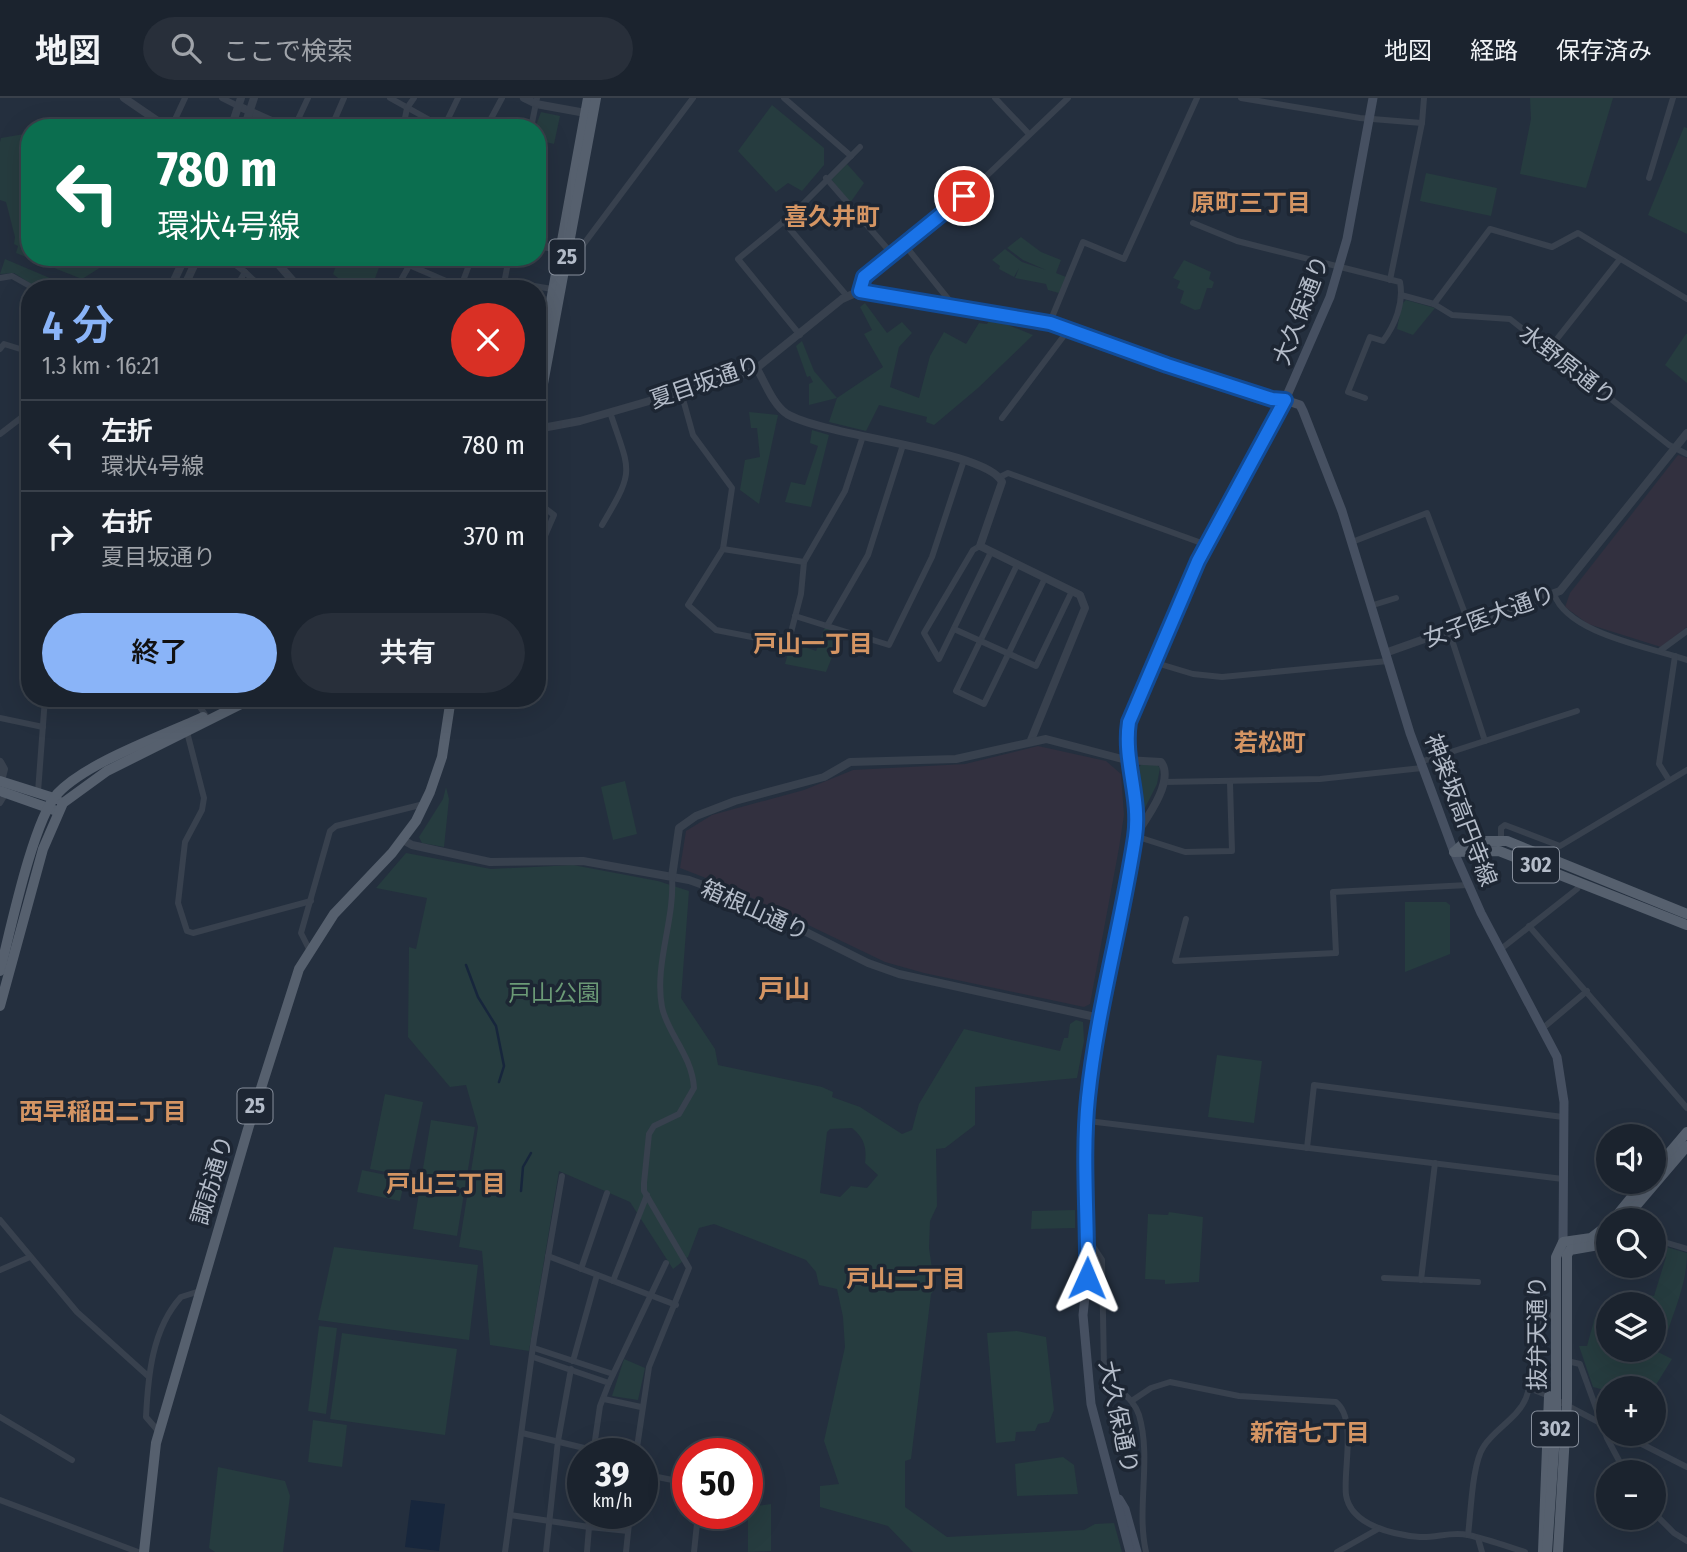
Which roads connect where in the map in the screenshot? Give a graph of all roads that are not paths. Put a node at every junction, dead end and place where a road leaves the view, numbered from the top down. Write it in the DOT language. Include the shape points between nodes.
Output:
graph roads {
  1 [pos="124,98"];
  2 [pos="185,98"];
  3 [pos="222,98"];
  4 [pos="254,98"];
  5 [pos="308,98"];
  6 [pos="344,98"];
  7 [pos="390,98"];
  8 [pos="414,98"];
  9 [pos="458,98"];
  10 [pos="502,98"];
  11 [pos="524,98"];
  12 [pos="587,98"];
  13 [pos="596,98"];
  14 [pos="693,98"];
  15 [pos="784,98"];
  16 [pos="995,98"];
  17 [pos="1068,98"];
  18 [pos="1197,98"];
  19 [pos="1241,98"];
  20 [pos="1373,98"];
  21 [pos="1424,98"];
  22 [pos="1672,98"];
  23 [pos="536,101"];
  24 [pos="240,102"];
  25 [pos="407,108"];
  26 [pos="249,111"];
  27 [pos="589,114"];
  28 [pos="1369,118"];
  29 [pos="156,119"];
  30 [pos="174,119"];
  31 [pos="234,119"];
  32 [pos="246,119"];
  33 [pos="267,119"];
  34 [pos="298,119"];
  35 [pos="335,119"];
  36 [pos="405,119"];
  37 [pos="428,119"];
  38 [pos="448,119"];
  39 [pos="491,119"];
  40 [pos="533,119"];
  41 [pos="1422,123"];
  42 [pos="1029,134"];
  43 [pos="860,147"];
  44 [pos="851,156"];
  45 [pos="826,178"];
  46 [pos="1649,178"];
  47 [pos="783,221"];
  48 [pos="1193,223"];
  49 [pos="904,244"];
  50 [pos="546,247"];
  51 [pos="564,250"];
  52 [pos="892,254"];
  53 [pos="1620,259"];
  54 [pos="239,266"];
  55 [pos="279,266"];
  56 [pos="412,266"];
  57 [pos="1339,269"];
  58 [pos="245,272"];
  59 [pos="0,278"];
  60 [pos="240,280"];
  61 [pos="254,280"];
  62 [pos="290,280"];
  63 [pos="443,280"];
  64 [pos="1390,280"];
  65 [pos="21,281"];
  66 [pos="546,288"];
  67 [pos="552,289"];
  68 [pos="860,291"];
  69 [pos="1401,295"];
  70 [pos="847,296"];
  71 [pos="1687,299"];
  72 [pos="1434,304"];
  73 [pos="953,305"];
  74 [pos="1050,323"];
  75 [pos="546,325"];
  76 [pos="1069,329"];
  77 [pos="800,334"];
  78 [pos="0,349"];
  79 [pos="21,349"];
  80 [pos="1549,349"];
  81 [pos="546,361"];
  82 [pos="757,369"];
  83 [pos="681,392"];
  84 [pos="1365,398"];
  85 [pos="1285,400"];
  86 [pos="610,412"];
  87 [pos="21,418"];
  88 [pos="1002,418"];
  89 [pos="546,427"];
  90 [pos="1687,433"];
  91 [pos="0,434"];
  92 [pos="863,436"];
  93 [pos="903,445"];
  94 [pos="1676,447"];
  95 [pos="1687,454"];
  96 [pos="964,460"];
  97 [pos="1000,477"];
  98 [pos="546,509"];
  99 [pos="602,525"];
  100 [pos="546,533"];
  101 [pos="1352,542"];
  102 [pos="1207,545"];
  103 [pos="979,546"];
  104 [pos="723,550"];
  105 [pos="990,552"];
  106 [pos="804,562"];
  107 [pos="1017,565"];
  108 [pos="1045,578"];
  109 [pos="1072,591"];
  110 [pos="1554,594"];
  111 [pos="1396,598"];
  112 [pos="1370,606"];
  113 [pos="795,616"];
  114 [pos="1469,624"];
  115 [pos="827,626"];
  116 [pos="954,629"];
  117 [pos="1449,631"];
  118 [pos="1687,631"];
  119 [pos="981,642"];
  120 [pos="1661,650"];
  121 [pos="1009,654"];
  122 [pos="1675,656"];
  123 [pos="1386,657"];
  124 [pos="1687,660"];
  125 [pos="1153,662"];
  126 [pos="44,707"];
  127 [pos="200,707"];
  128 [pos="223,707"];
  129 [pos="236,707"];
  130 [pos="450,707"];
  131 [pos="1577,711"];
  132 [pos="206,716"];
  133 [pos="0,718"];
  134 [pos="43,727"];
  135 [pos="187,732"];
  136 [pos="1031,740"];
  137 [pos="1485,741"];
  138 [pos="1126,760"];
  139 [pos="0,762"];
  140 [pos="1421,765"];
  141 [pos="1687,771"];
  142 [pos="1669,780"];
  143 [pos="1164,782"];
  144 [pos="1230,783"];
  145 [pos="2,786"];
  146 [pos="38,792"];
  147 [pos="0,803"];
  148 [pos="425,803"];
  149 [pos="56,805"];
  150 [pos="1135,836"];
  151 [pos="402,840"];
  152 [pos="1500,840"];
  153 [pos="1454,852"];
  154 [pos="671,877"];
  155 [pos="1580,882"];
  156 [pos="1468,885"];
  157 [pos="310,901"];
  158 [pos="1687,914"];
  159 [pos="1186,919"];
  160 [pos="1687,925"];
  161 [pos="1529,926"];
  162 [pos="309,949"];
  163 [pos="1501,949"];
  164 [pos="0,971"];
  165 [pos="1587,991"];
  166 [pos="0,1006"];
  167 [pos="1100,1018"];
  168 [pos="1543,1028"];
  169 [pos="1687,1108"];
  170 [pos="1563,1117"];
  171 [pos="1088,1121"];
  172 [pos="1687,1132"];
  173 [pos="1687,1146"];
  174 [pos="1307,1148"];
  175 [pos="1666,1157"];
  176 [pos="1435,1163"];
  177 [pos="562,1176"];
  178 [pos="1563,1179"];
  179 [pos="607,1193"];
  180 [pos="1635,1194"];
  181 [pos="647,1195"];
  182 [pos="1624,1208"];
  183 [pos="1634,1208"];
  184 [pos="0,1220"];
  185 [pos="1596,1234"];
  186 [pos="1088,1239"];
  187 [pos="1666,1243"];
  188 [pos="1596,1244"];
  189 [pos="1566,1247"];
  190 [pos="1687,1249"];
  191 [pos="548,1256"];
  192 [pos="30,1257"];
  193 [pos="666,1263"];
  194 [pos="581,1269"];
  195 [pos="0,1270"];
  196 [pos="597,1275"];
  197 [pos="1384,1278"];
  198 [pos="1421,1280"];
  199 [pos="613,1281"];
  200 [pos="1478,1282"];
  201 [pos="200,1291"];
  202 [pos="650,1295"];
  203 [pos="676,1305"];
  204 [pos="1556,1312"];
  205 [pos="534,1348"];
  206 [pos="533,1357"];
  207 [pos="573,1361"];
  208 [pos="1567,1361"];
  209 [pos="571,1369"];
  210 [pos="613,1374"];
  211 [pos="148,1376"];
  212 [pos="609,1382"];
  213 [pos="1529,1388"];
  214 [pos="1549,1396"];
  215 [pos="604,1399"];
  216 [pos="1133,1400"];
  217 [pos="1596,1404"];
  218 [pos="641,1407"];
  219 [pos="0,1417"];
  220 [pos="1596,1421"];
  221 [pos="159,1432"];
  222 [pos="522,1433"];
  223 [pos="596,1438"];
  224 [pos="638,1438"];
  225 [pos="558,1441"];
  226 [pos="567,1444"];
  227 [pos="1645,1446"];
  228 [pos="72,1460"];
  229 [pos="1687,1468"];
  230 [pos="1118,1497"];
  231 [pos="0,1500"];
  232 [pos="510,1515"];
  233 [pos="550,1521"];
  234 [pos="567,1524"];
  235 [pos="1666,1525"];
  236 [pos="589,1529"];
  237 [pos="608,1529"];
  238 [pos="696,1529"];
  239 [pos="1378,1529"];
  240 [pos="628,1531"];
  241 [pos="1468,1535"];
  242 [pos="1478,1538"];
  243 [pos="1687,1541"];
  244 [pos="138,1552"];
  245 [pos="144,1552"];
  246 [pos="505,1552"];
  247 [pos="546,1552"];
  248 [pos="587,1552"];
  249 [pos="626,1552"];
  250 [pos="694,1552"];
  251 [pos="1130,1552"];
  252 [pos="1137,1552"];
  253 [pos="1146,1552"];
  254 [pos="1337,1552"];
  255 [pos="1482,1552"];
  256 [pos="1525,1552"];
  257 [pos="1545,1552"];
  258 [pos="1558,1552"];
  1 -- 29 [label="street"];
  2 -- 30 [label="street"];
  3 -- 24 [label="street"];
  4 -- 26 [label="street"];
  5 -- 34 [label="street"];
  6 -- 35 [label="street"];
  7 -- 25 [label="street"];
  8 -- 25 [label="street"];
  9 -- 38 [label="street"];
  10 -- 39 [label="street"];
  11 -- 23 [label="street"];
  12 -- 27 [label="main road, 25"];
  13 -- 27 [label="main road, 25"];
  14 -- 51 [label="street" via="580,249"];
  15 -- 44 [label="street"];
  16 -- 42 [label="street"];
  17 -- 42 [label="street"];
  18 -- 74 [label="street" via="1124,259 1083,242"];
  19 -- 28 [label="street"];
  20 -- 28 [label="main road, 大久保通り"];
  21 -- 41 [label="street"];
  22 -- 46 [label="street"];
  23 -- 27 [label="street"];
  23 -- 40 [label="street"];
  24 -- 26 [label="street"];
  24 -- 31 [label="street"];
  25 -- 36 [label="street"];
  25 -- 37 [label="street"];
  26 -- 32 [label="street"];
  26 -- 33 [label="street"];
  27 -- 51 [label="main road, 25"];
  28 -- 41 [label="street"];
  28 -- 57 [label="main road, 大久保通り"];
  41 -- 64 [label="street"];
  42 -- 49 [label="street" via="960,200"];
  43 -- 44 [label="street"];
  44 -- 45 [label="street"];
  45 -- 47 [label="street"];
  45 -- 52 [label="street"];
  47 -- 70 [label="street"];
  47 -- 77 [label="street" via="738,259"];
  48 -- 57 [label="street" via="1237,241"];
  49 -- 52 [label="street"];
  49 -- 73 [label="street"];
  50 -- 51 [label="street"];
  51 -- 67 [label="main road, 25"];
  51 -- 81 [label="main road, 25"];
  52 -- 68 [label="street" via="864,277"];
  53 -- 71 [label="street"];
  53 -- 72 [label="street" via="1578,233 1552,247 1490,229"];
  53 -- 80 [label="street"];
  54 -- 58 [label="street"];
  55 -- 62 [label="street"];
  56 -- 63 [label="street"];
  57 -- 64 [label="street"];
  57 -- 85 [label="main road, 大久保通り"];
  58 -- 60 [label="street"];
  58 -- 61 [label="street"];
  59 -- 65 [label="street" via="12,276"];
  64 -- 69 [label="street" via="1400,282"];
  66 -- 67 [label="street"];
  67 -- 75 [label="main road, 25"];
  68 -- 70 [label="street, 夏目坂通り"];
  68 -- 73 [label="street"];
  69 -- 72 [label="street, 水野原通り"];
  69 -- 84 [label="street" via="1394,327 1383,341 1370,337 1348,392"];
  70 -- 77 [label="street, 夏目坂通り"];
  72 -- 80 [label="street, 水野原通り" via="1452,315 1510,319"];
  73 -- 74 [label="street"];
  74 -- 76 [label="street"];
  76 -- 85 [label="street" via="1167,365"];
  76 -- 88 [label="street"];
  77 -- 82 [label="street, 夏目坂通り"];
  78 -- 79 [label="street" via="4,344"];
  80 -- 94 [label="street, 水野原通り"];
  82 -- 83 [label="street, 夏目坂通り"];
  82 -- 92 [label="street" via="785,412"];
  83 -- 86 [label="street, 夏目坂通り"];
  83 -- 104 [label="street" via="693,435 732,488"];
  85 -- 101 [label="main road, 神楽坂高円寺線" via="1300,405 1303,411"];
  85 -- 102 [label="main road, 大久保通り"];
  86 -- 89 [label="street, 夏目坂通り"];
  86 -- 99 [label="street" via="629,468 625,486"];
  87 -- 91 [label="street"];
  90 -- 94 [label="street, 女子医大通り"];
  92 -- 93 [label="street"];
  92 -- 106 [label="street" via="845,491"];
  93 -- 96 [label="street"];
  93 -- 115 [label="street" via="867,555"];
  94 -- 95 [label="street, 水野原通り"];
  94 -- 110 [label="street, 女子医大通り" via="1564,588"];
  96 -- 97 [label="street"];
  96 -- 115 [label="street" via="932,557 889,645"];
  97 -- 102 [label="street" via="1008,473"];
  97 -- 103 [label="street"];
  98 -- 100 [label="street" via="554,515"];
  101 -- 112 [label="main road, 神楽坂高円寺線"];
  101 -- 114 [label="street" via="1427,513"];
  102 -- 125 [label="main road, 大久保通り"];
  103 -- 105 [label="street"];
  103 -- 116 [label="street" via="924,633 939,659"];
  104 -- 106 [label="street"];
  104 -- 113 [label="street" via="688,605 716,630 786,645"];
  105 -- 107 [label="street"];
  105 -- 116 [label="street"];
  106 -- 113 [label="street"];
  107 -- 108 [label="street"];
  107 -- 119 [label="street"];
  108 -- 109 [label="street"];
  108 -- 121 [label="street"];
  109 -- 121 [label="street" via="1036,666"];
  109 -- 136 [label="street" via="1084,600 1085,608"];
  110 -- 114 [label="street, 女子医大通り"];
  110 -- 120 [label="street" via="1561,608 1584,625"];
  111 -- 112 [label="street"];
  112 -- 123 [label="main road, 神楽坂高円寺線"];
  113 -- 115 [label="street"];
  114 -- 117 [label="street, 女子医大通り"];
  116 -- 119 [label="street"];
  117 -- 123 [label="street, 女子医大通り"];
  117 -- 137 [label="street"];
  118 -- 120 [label="street"];
  119 -- 121 [label="street"];
  119 -- 121 [label="street" via="956,691 984,704"];
  120 -- 122 [label="street"];
  122 -- 124 [label="street"];
  122 -- 142 [label="street" via="1659,764"];
  123 -- 125 [label="street" via="1222,677"];
  123 -- 140 [label="main road, 神楽坂高円寺線"];
  125 -- 138 [label="main road, 大久保通り" via="1129,722"];
  126 -- 134 [label="street"];
  127 -- 132 [label="street"];
  128 -- 132 [label="main road"];
  129 -- 135 [label="main road"];
  130 -- 148 [label="main road, 諏訪通り / 25" via="442,757"];
  131 -- 137 [label="street"];
  132 -- 149 [label="main road" via="85,773"];
  133 -- 134 [label="street"];
  134 -- 146 [label="street"];
  135 -- 149 [label="main road" via="95,779"];
  135 -- 157 [label="street" via="204,798 185,842 178,903 187,931"];
  136 -- 138 [label="street" via="1046,739"];
  136 -- 154 [label="street" via="956,759 850,762 824,777 722,806 679,828"];
  137 -- 140 [label="street"];
  138 -- 143 [label="street" via="1161,762"];
  138 -- 150 [label="main road, 大久保通り" via="1135,788"];
  139 -- 145 [label="street"];
  140 -- 144 [label="street" via="1320,779"];
  140 -- 153 [label="main road, 神楽坂高円寺線"];
  141 -- 142 [label="street"];
  142 -- 152 [label="street" via="1560,846 1505,825"];
  143 -- 144 [label="street"];
  143 -- 150 [label="street"];
  144 -- 150 [label="street" via="1232,851 1185,852"];
  145 -- 146 [label="main road"];
  145 -- 147 [label="street"];
  145 -- 149 [label="main road"];
  146 -- 149 [label="main road"];
  148 -- 151 [label="main road, 諏訪通り / 25"];
  148 -- 157 [label="street" via="332,829"];
  149 -- 164 [label="main road"];
  149 -- 166 [label="main road"];
  150 -- 167 [label="main road, 大久保通り"];
  151 -- 154 [label="street, 箱根山通り" via="486,862 583,861"];
  151 -- 162 [label="main road, 諏訪通り / 25" via="334,914"];
  152 -- 153 [label="main road, 302" via="1471,841"];
  152 -- 158 [label="main road, 302"];
  153 -- 155 [label="main road, 302" via="1499,851"];
  153 -- 156 [label="main road, 神楽坂高円寺線"];
  154 -- 167 [label="street, 箱根山通り" via="734,896 899,974"];
  154 -- 181 [label="street" via="662,1009 682,1045 694,1088 679,1114 654,1126 649,1134"];
  155 -- 160 [label="main road, 302"];
  155 -- 161 [label="street"];
  156 -- 159 [label="street" via="1333,892 1336,953 1175,961"];
  156 -- 163 [label="main road, 神楽坂高円寺線"];
  157 -- 162 [label="street" via="301,933"];
  161 -- 163 [label="street"];
  161 -- 165 [label="street"];
  162 -- 201 [label="main road, 諏訪通り / 25" via="286,1007"];
  163 -- 168 [label="main road, 神楽坂高円寺線"];
  165 -- 168 [label="street"];
  165 -- 169 [label="street"];
  167 -- 171 [label="main road, 大久保通り"];
  168 -- 170 [label="main road, 神楽坂高円寺線" via="1561,1072"];
  170 -- 174 [label="street" via="1314,1085"];
  170 -- 178 [label="main road, 神楽坂高円寺線"];
  171 -- 174 [label="street"];
  171 -- 186 [label="main road, 大久保通り"];
  172 -- 175 [label="main road"];
  173 -- 183 [label="main road"];
  174 -- 176 [label="street"];
  176 -- 178 [label="street"];
  176 -- 198 [label="street"];
  177 -- 191 [label="street"];
  178 -- 189 [label="main road, 神楽坂高円寺線"];
  179 -- 194 [label="street"];
  180 -- 182 [label="main road"];
  181 -- 199 [label="street"];
  181 -- 203 [label="street" via="689,1268"];
  184 -- 192 [label="street"];
  185 -- 189 [label="main road"];
  186 -- 216 [label="street" via="1102,1260 1104,1369 1110,1383"];
  186 -- 230 [label="main road, 大久保通り" via="1083,1315 1087,1373 1091,1404"];
  187 -- 190 [label="street"];
  188 -- 189 [label="main road"];
  189 -- 204 [label="main road, 抜弁天通り / 302" via="1556,1256"];
  189 -- 208 [label="main road, 抜弁天通り / 302"];
  191 -- 194 [label="street"];
  191 -- 205 [label="street"];
  192 -- 195 [label="street"];
  192 -- 211 [label="street" via="77,1312"];
  193 -- 202 [label="street"];
  194 -- 196 [label="street"];
  196 -- 199 [label="street"];
  196 -- 207 [label="street"];
  197 -- 198 [label="street"];
  198 -- 200 [label="street"];
  199 -- 202 [label="street"];
  201 -- 211 [label="street" via="183,1295 173,1305"];
  201 -- 221 [label="main road, 諏訪通り / 25"];
  202 -- 203 [label="street"];
  202 -- 210 [label="street"];
  203 -- 218 [label="street" via="649,1367"];
  204 -- 213 [label="street" via="1541,1322 1536,1332"];
  204 -- 257 [label="main road, 抜弁天通り / 302" via="1556,1421"];
  205 -- 206 [label="street"];
  205 -- 207 [label="street"];
  206 -- 209 [label="street"];
  206 -- 222 [label="street"];
  207 -- 210 [label="street"];
  208 -- 217 [label="street" via="1580,1364"];
  208 -- 258 [label="main road, 抜弁天通り / 302"];
  209 -- 212 [label="street"];
  209 -- 225 [label="street"];
  210 -- 212 [label="street"];
  211 -- 221 [label="street" via="146,1417"];
  212 -- 215 [label="street"];
  213 -- 214 [label="street"];
  213 -- 241 [label="street" via="1523,1404 1479,1455"];
  214 -- 220 [label="street"];
  214 -- 257 [label="main road"];
  215 -- 218 [label="street"];
  215 -- 223 [label="street"];
  216 -- 239 [label="street" via="1170,1382 1249,1397 1336,1402 1346,1416 1346,1496 1351,1508"];
  216 -- 253 [label="street" via="1142,1434"];
  218 -- 224 [label="street"];
  219 -- 228 [label="street"];
  221 -- 245 [label="main road, 諏訪通り / 25"];
  222 -- 225 [label="street"];
  222 -- 232 [label="street"];
  225 -- 226 [label="street"];
  225 -- 233 [label="street"];
  227 -- 229 [label="street"];
  230 -- 251 [label="main road, 大久保通り"];
  230 -- 252 [label="main road, 大久保通り"];
  231 -- 244 [label="street"];
  232 -- 233 [label="street"];
  232 -- 246 [label="street"];
  233 -- 234 [label="street"];
  233 -- 247 [label="street"];
  235 -- 243 [label="street"];
  236 -- 248 [label="street"];
  237 -- 240 [label="street"];
  238 -- 250 [label="street"];
  239 -- 241 [label="street" via="1422,1537"];
  239 -- 254 [label="street"];
  240 -- 249 [label="street"];
  241 -- 242 [label="street"];
  242 -- 255 [label="street"];
  242 -- 256 [label="street"];
}
